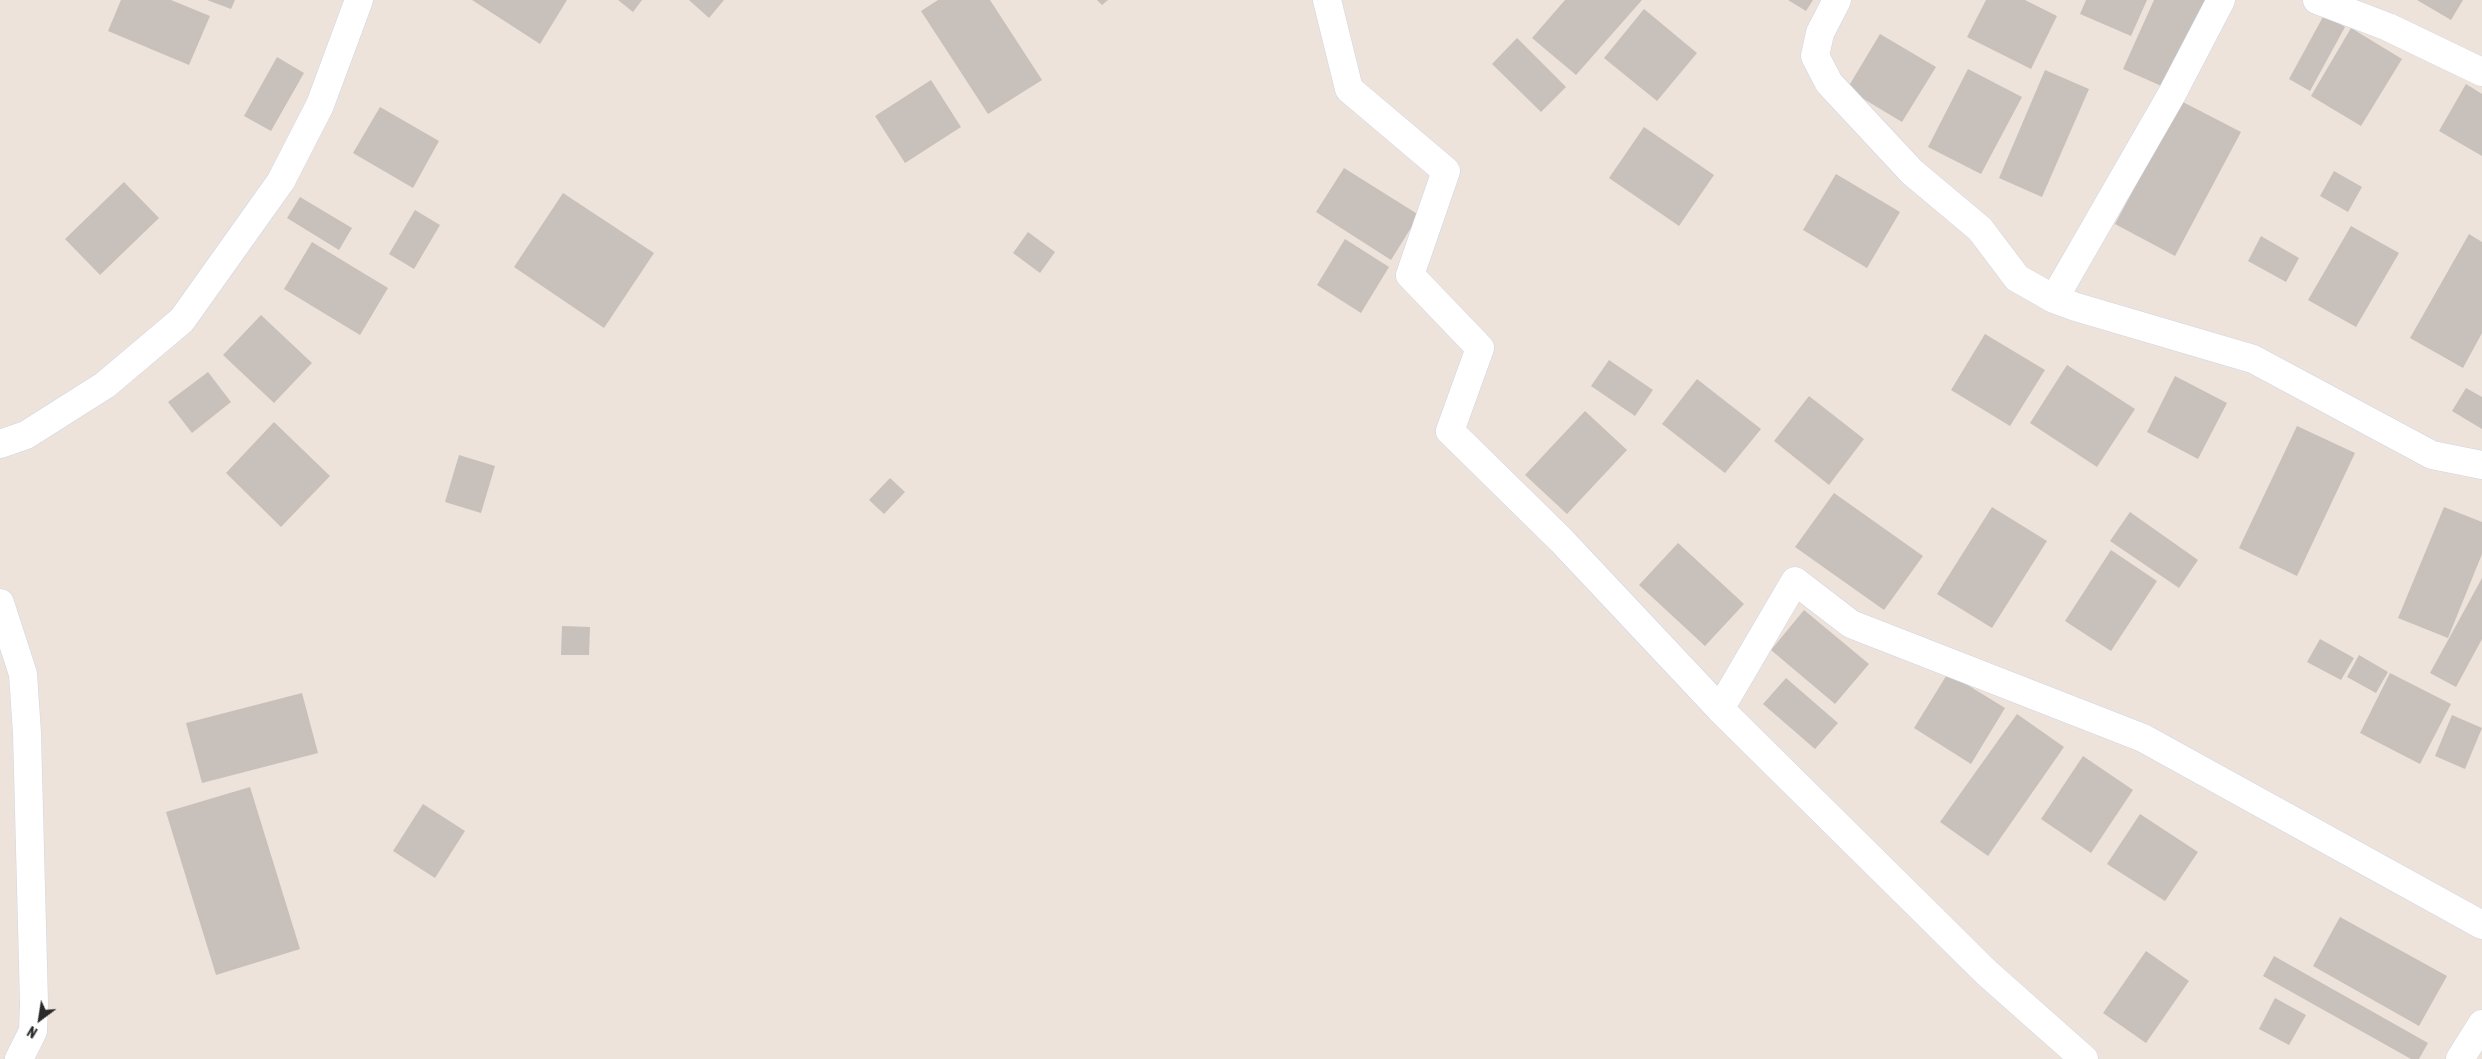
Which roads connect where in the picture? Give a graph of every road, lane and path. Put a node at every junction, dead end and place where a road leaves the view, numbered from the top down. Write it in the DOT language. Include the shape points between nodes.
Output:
graph roads {
  1 [pos="358,0"];
  2 [pos="1327,0"];
  3 [pos="1837,0"];
  4 [pos="2221,0"];
  5 [pos="2317,0"];
  6 [pos="2482,72"];
  7 [pos="2054,299"];
  8 [pos="0,444"];
  9 [pos="2482,465"];
  10 [pos="0,603"];
  11 [pos="1720,709"];
  12 [pos="2482,925"];
  13 [pos="2482,1024"];
  14 [pos="33,1031"];
  15 [pos="19,1059"];
  16 [pos="41,1059"];
  17 [pos="2084,1059"];
  18 [pos="2460,1059"];
  1 -- 8 [label="street" via="320,105 281,181 182,320 105,385 26,436"];
  2 -- 11 [label="street" via="1349,89 1446,171 1410,275 1480,348 1450,431 1562,541"];
  3 -- 7 [label="street" via="1820,33 1815,56 1828,84 1912,172 1980,229 2017,278"];
  4 -- 7 [label="street" via="2173,92"];
  5 -- 6 [label="street" via="2388,27"];
  7 -- 9 [label="street" via="2253,359 2432,455"];
  10 -- 14 [label="street" via="23,674"];
  11 -- 12 [label="street" via="1795,581 1851,624 2143,738"];
  11 -- 17 [label="street" via="1987,973"];
  13 -- 18 [label="street"];
  14 -- 15 [label="street"];
  14 -- 16 [label="street"];
}
